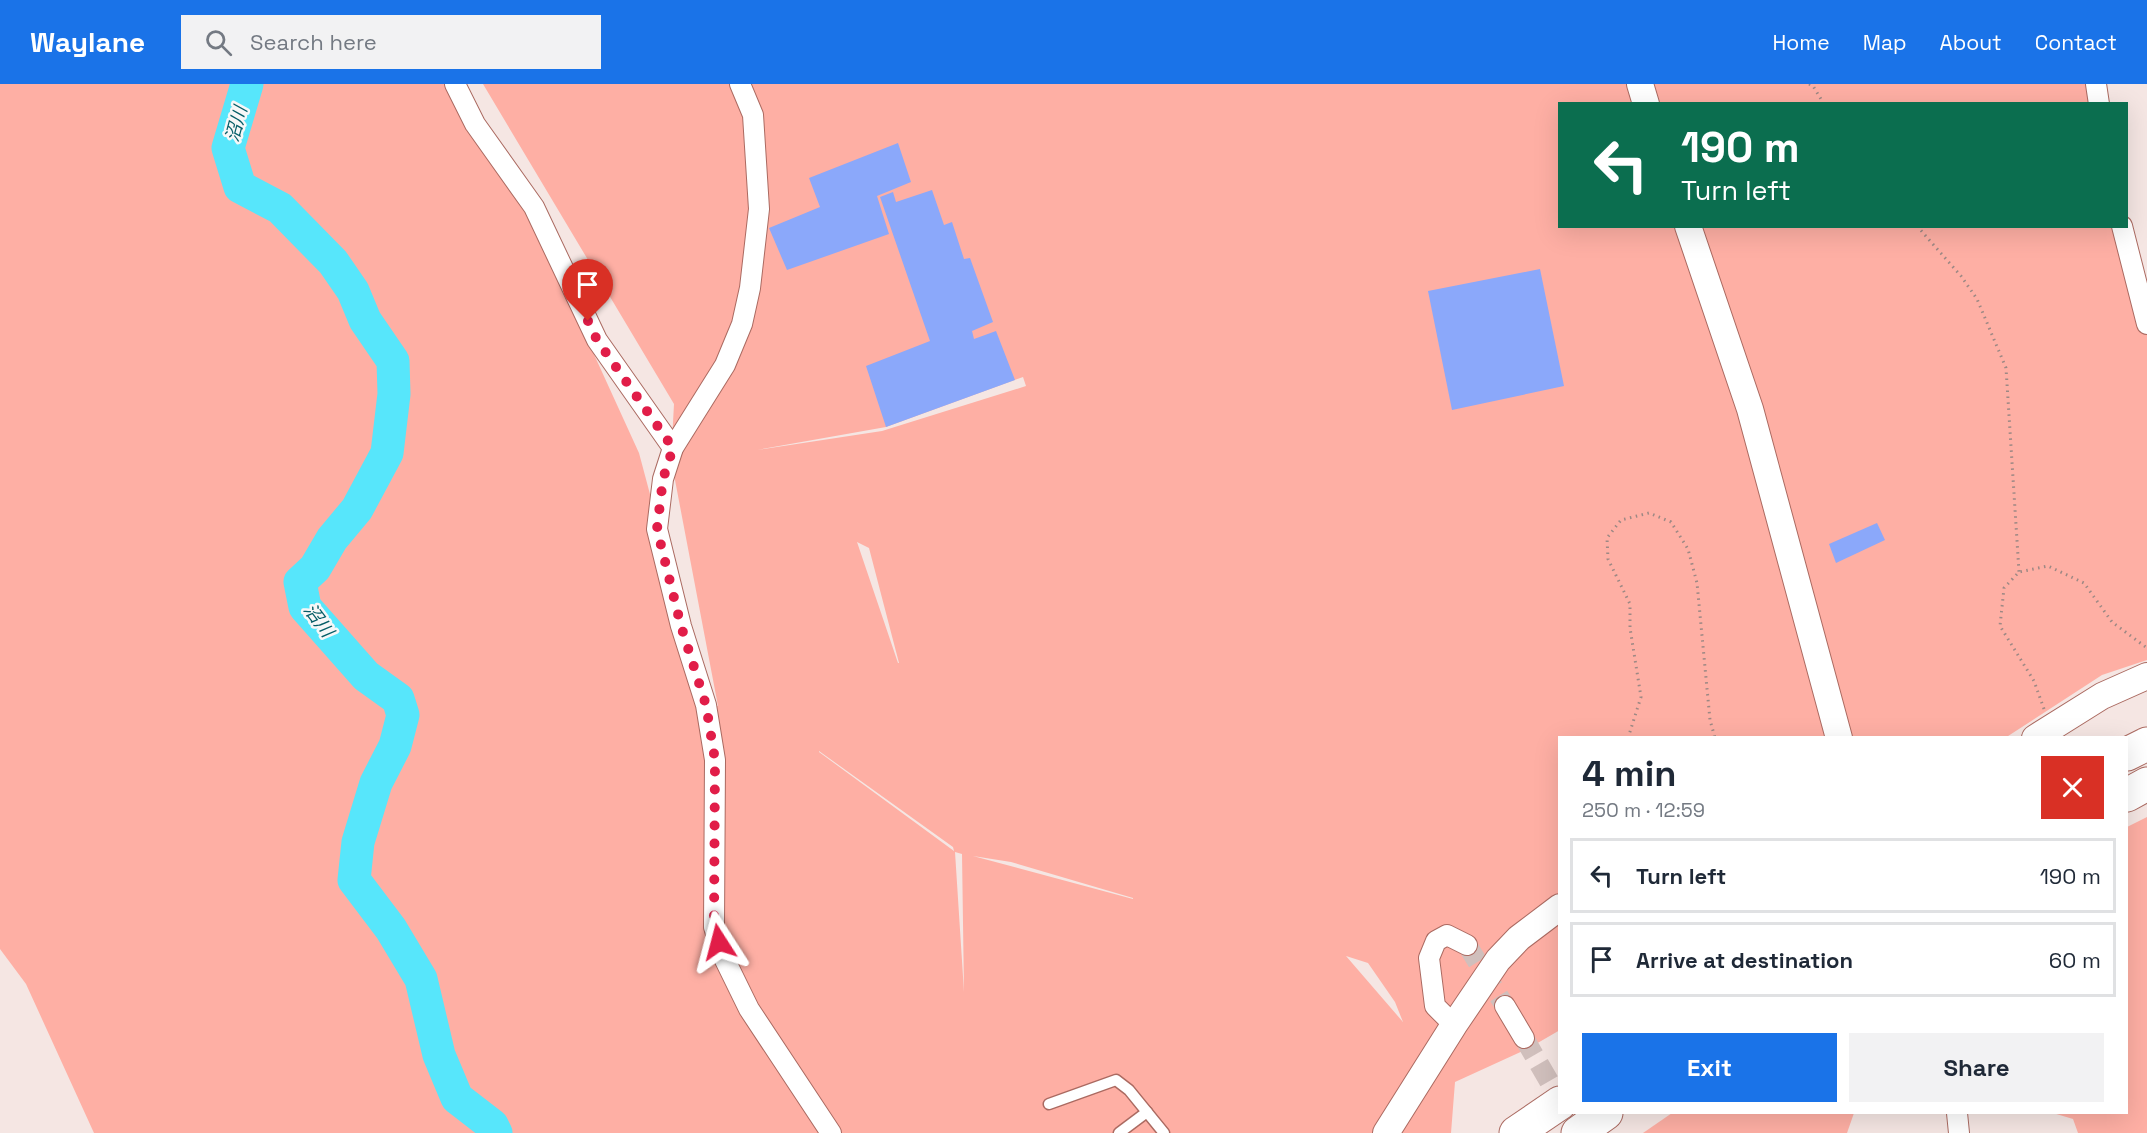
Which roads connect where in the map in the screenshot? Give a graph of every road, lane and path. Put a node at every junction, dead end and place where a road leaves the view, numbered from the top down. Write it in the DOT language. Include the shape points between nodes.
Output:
graph roads {
  1 [pos="455,84"];
  2 [pos="740,84"];
  3 [pos="1640,84"];
  4 [pos="1809,84"];
  5 [pos="2096,84"];
  6 [pos="1645,102"];
  7 [pos="1823,102"];
  8 [pos="2099,102"];
  9 [pos="1689,228"];
  10 [pos="1919,228"];
  11 [pos="2123,228"];
  12 [pos="2147,324"];
  13 [pos="673,448"];
  14 [pos="2019,572"];
  15 [pos="2147,648"];
  16 [pos="2147,676"];
  17 [pos="2043,733"];
  18 [pos="1629,736"];
  19 [pos="1714,736"];
  20 [pos="1838,736"];
  21 [pos="2147,744"];
  22 [pos="2128,754"];
  23 [pos="2147,784"];
  24 [pos="2128,794"];
  25 [pos="1558,908"];
  26 [pos="1467,945"];
  27 [pos="1505,1006"];
  28 [pos="1454,1025"];
  29 [pos="1524,1038"];
  30 [pos="1558,1103"];
  31 [pos="1049,1104"];
  32 [pos="1148,1112"];
  33 [pos="1605,1114"];
  34 [pos="1957,1114"];
  35 [pos="831,1133"];
  36 [pos="1119,1133"];
  37 [pos="1164,1133"];
  38 [pos="1386,1133"];
  39 [pos="1516,1133"];
  40 [pos="1578,1133"];
  41 [pos="1959,1133"];
  1 -- 13 [label="street" via="475,124 534,207 597,340"];
  2 -- 13 [label="street" via="753,115 759,208 750,288 742,324 725,365"];
  3 -- 6 [label="street"];
  4 -- 7 [label="path"];
  5 -- 8 [label="street"];
  9 -- 20 [label="street" via="1750,409"];
  10 -- 14 [label="path" via="1977,299 2006,368"];
  11 -- 12 [label="street"];
  13 -- 35 [label="street" via="663,479 657,529 706,705 715,760 714,927 749,1009"];
  14 -- 15 [label="path" via="2048,566 2085,582 2112,622"];
  14 -- 17 [label="path" via="2004,588 2000,626 2034,681"];
  16 -- 17 [label="street" via="2103,696"];
  18 -- 19 [label="path" via="1641,697 1630,604 1608,559 1607,538 1621,520 1649,513 1671,522 1688,549 1697,584"];
  21 -- 22 [label="highway"];
  23 -- 24 [label="highway"];
  25 -- 28 [label="street" via="1542,918 1498,960"];
  26 -- 28 [label="street" via="1446,936 1436,941 1429,958 1435,1006"];
  27 -- 29 [label="street"];
  28 -- 38 [label="street"];
  30 -- 39 [label="highway"];
  31 -- 32 [label="lane" via="1116,1080"];
  32 -- 36 [label="lane"];
  32 -- 37 [label="lane"];
  33 -- 40 [label="highway"];
  34 -- 41 [label="street"];
}
